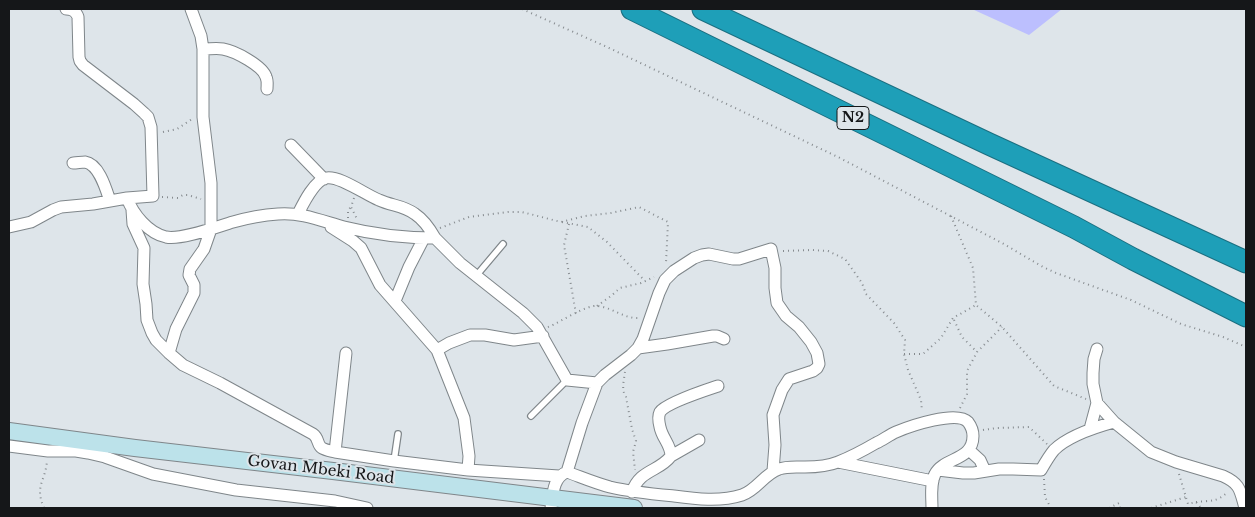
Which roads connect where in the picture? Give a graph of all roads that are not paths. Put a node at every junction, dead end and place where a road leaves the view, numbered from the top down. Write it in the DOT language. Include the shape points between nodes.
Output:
graph roads {
  1 [pos="66,9"];
  2 [pos="191,9"];
  3 [pos="632,9"];
  4 [pos="703,9"];
  5 [pos="203,49"];
  6 [pos="266,89"];
  7 [pos="291,145"];
  8 [pos="73,163"];
  9 [pos="324,179"];
  10 [pos="127,198"];
  11 [pos="110,201"];
  12 [pos="132,210"];
  13 [pos="298,214"];
  14 [pos="324,222"];
  15 [pos="9,227"];
  16 [pos="1074,227"];
  17 [pos="212,229"];
  18 [pos="430,236"];
  19 [pos="503,244"];
  20 [pos="1246,262"];
  21 [pos="476,276"];
  22 [pos="395,301"];
  23 [pos="1246,305"];
  24 [pos="1246,316"];
  25 [pos="541,333"];
  26 [pos="724,339"];
  27 [pos="638,348"];
  28 [pos="1097,349"];
  29 [pos="437,350"];
  30 [pos="169,353"];
  31 [pos="346,353"];
  32 [pos="567,380"];
  33 [pos="597,383"];
  34 [pos="718,386"];
  35 [pos="1097,403"];
  36 [pos="531,416"];
  37 [pos="1114,422"];
  38 [pos="1090,428"];
  39 [pos="9,431"];
  40 [pos="398,434"];
  41 [pos="699,440"];
  42 [pos="9,446"];
  43 [pos="969,450"];
  44 [pos="335,452"];
  45 [pos="671,456"];
  46 [pos="394,461"];
  47 [pos="838,462"];
  48 [pos="468,470"];
  49 [pos="938,470"];
  50 [pos="773,472"];
  51 [pos="985,472"];
  52 [pos="563,474"];
  53 [pos="933,481"];
  54 [pos="634,488"];
  55 [pos="552,503"];
  56 [pos="367,508"];
  57 [pos="634,508"];
  58 [pos="932,508"];
  59 [pos="1245,508"];
  1 -- 10 [label="street" via="73,10 78,18 80,61 134,104 150,123 153,196"];
  2 -- 5 [label="street"];
  3 -- 16 [label="highway, N2"];
  4 -- 20 [label="highway, N2"];
  5 -- 6 [label="street" via="227,50 252,63 265,74"];
  5 -- 17 [label="street" via="203,117"];
  7 -- 9 [label="street"];
  8 -- 11 [label="street" via="85,162 95,168"];
  9 -- 13 [label="street" via="315,186"];
  9 -- 18 [label="street" via="347,183 378,200 416,214"];
  10 -- 11 [label="street"];
  10 -- 12 [label="street"];
  11 -- 15 [label="street" via="60,207 32,222"];
  12 -- 17 [label="street" via="147,226 168,237"];
  12 -- 30 [label="street" via="133,224 144,248 147,320 152,333"];
  13 -- 14 [label="street"];
  13 -- 17 [label="street" via="276,214"];
  14 -- 18 [label="street" via="385,236"];
  14 -- 22 [label="street" via="357,245 383,290"];
  16 -- 23 [label="highway, N2"];
  16 -- 24 [label="highway"];
  17 -- 30 [label="street" via="204,250 190,269 194,293 176,329"];
  18 -- 21 [label="street"];
  18 -- 22 [label="street" via="409,267"];
  19 -- 21 [label="lane"];
  21 -- 25 [label="street" via="522,313"];
  22 -- 29 [label="street"];
  25 -- 29 [label="street" via="514,340 470,335"];
  25 -- 32 [label="street"];
  26 -- 27 [label="street" via="713,336"];
  27 -- 33 [label="street"];
  27 -- 50 [label="street" via="665,278 702,255 739,259 771,249 777,303 811,342 819,364 813,371 789,379 782,390 773,415"];
  28 -- 35 [label="street" via="1093,373"];
  29 -- 48 [label="street" via="464,418"];
  30 -- 44 [label="street" via="188,368 313,434 320,448"];
  31 -- 44 [label="street"];
  32 -- 33 [label="street"];
  32 -- 36 [label="lane"];
  33 -- 52 [label="street"];
  34 -- 45 [label="street" via="671,404 660,412 660,428"];
  35 -- 37 [label="street"];
  35 -- 38 [label="street"];
  37 -- 38 [label="street"];
  37 -- 59 [label="street" via="1151,452 1231,479 1240,490"];
  38 -- 51 [label="street" via="1054,450 1041,470 1013,468"];
  39 -- 55 [label="main road, Govan Mbeki Road" via="333,471"];
  40 -- 46 [label="lane"];
  41 -- 45 [label="street"];
  42 -- 56 [label="street" via="88,452 152,474 236,490 335,501"];
  43 -- 47 [label="street" via="973,439 971,426 962,418 944,418 898,431"];
  43 -- 49 [label="street"];
  43 -- 51 [label="street" via="980,460"];
  44 -- 46 [label="street"];
  45 -- 54 [label="street" via="641,477"];
  46 -- 48 [label="street"];
  47 -- 50 [label="street" via="818,467 785,467"];
  47 -- 53 [label="street"];
  48 -- 52 [label="street"];
  49 -- 51 [label="street"];
  49 -- 53 [label="street"];
  50 -- 54 [label="street" via="750,491 730,498 692,498"];
  52 -- 54 [label="street"];
  52 -- 55 [label="street" via="556,482"];
  53 -- 58 [label="street"];
  55 -- 57 [label="main road, Govan Mbeki Road"];
}
